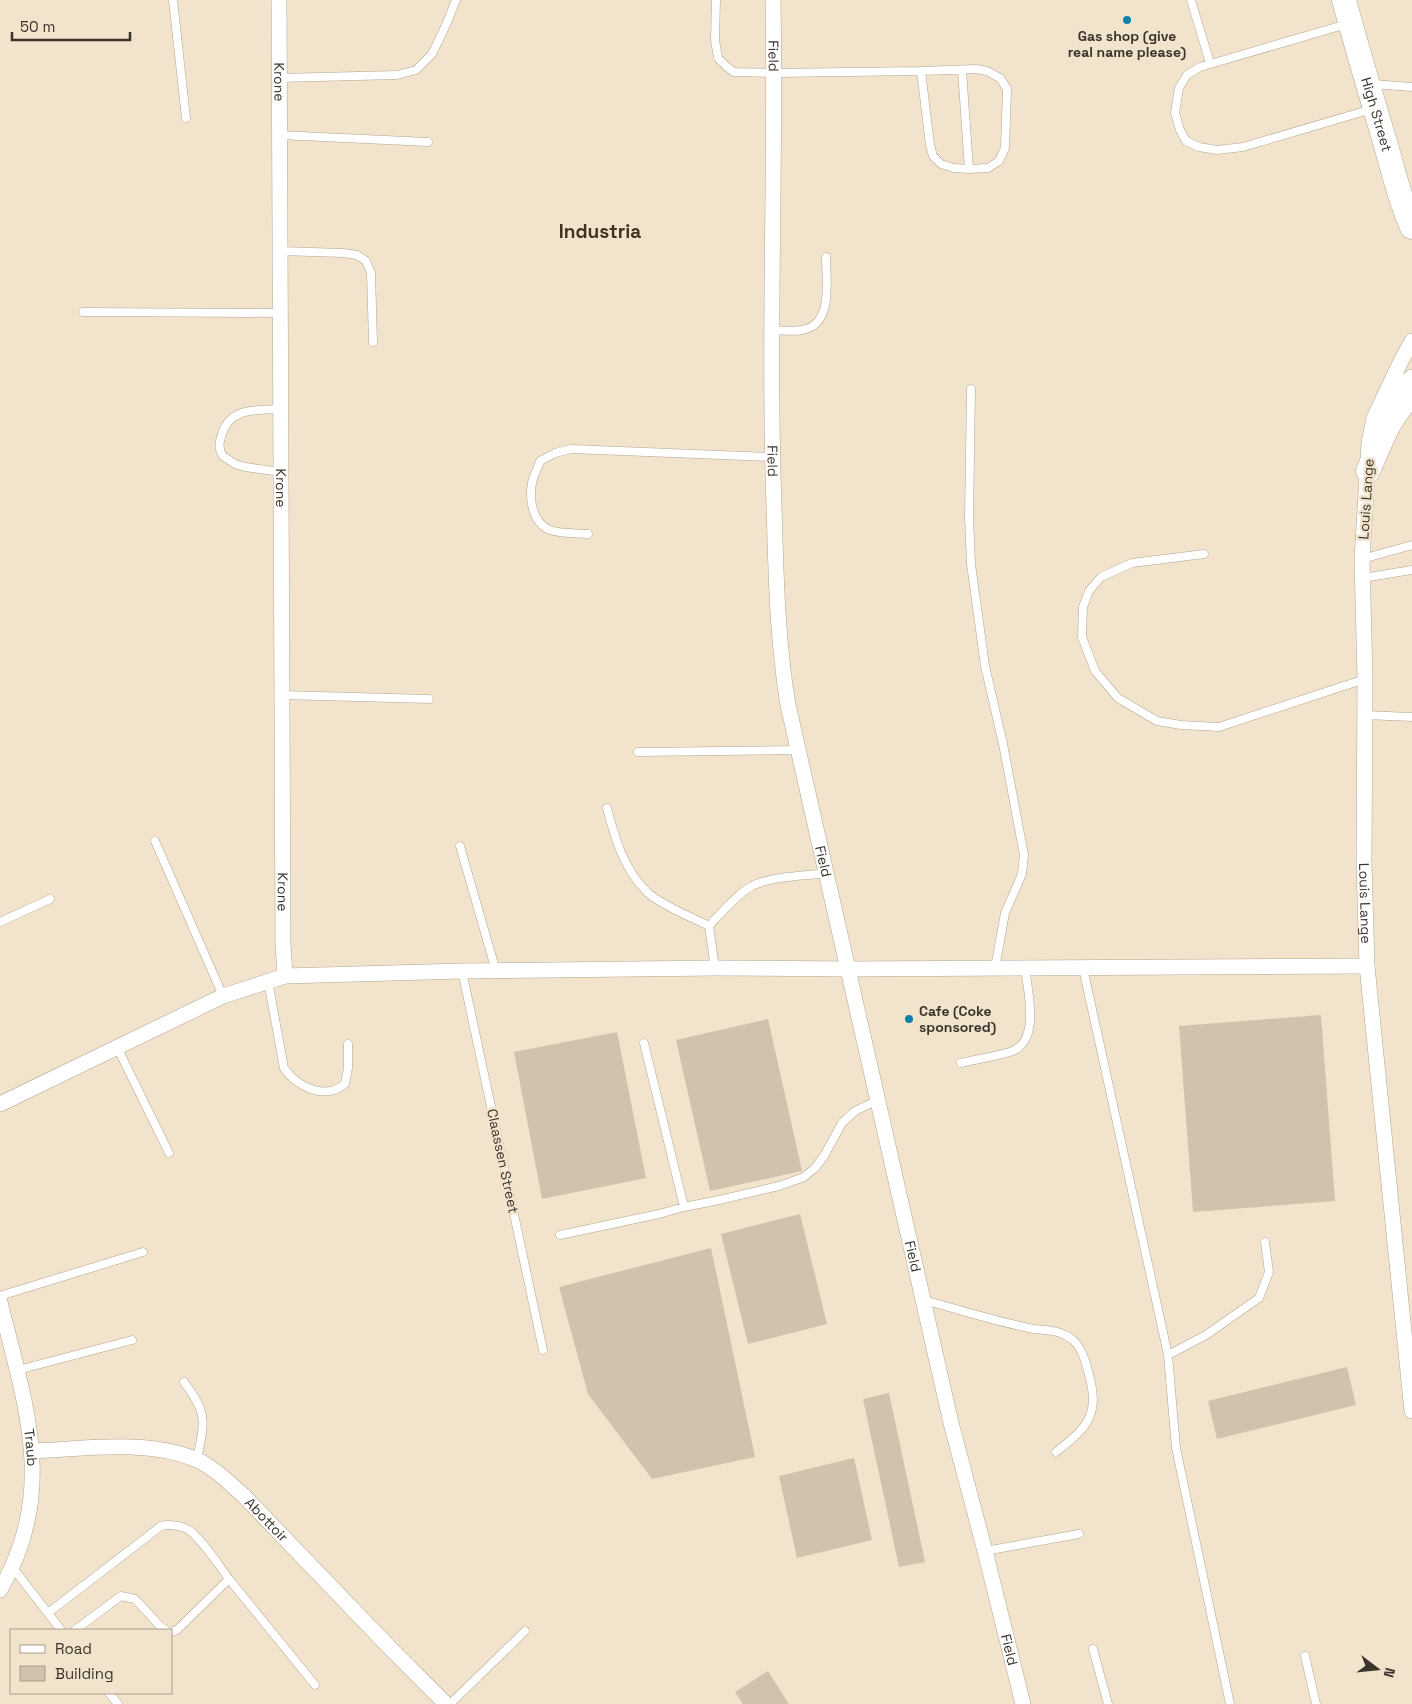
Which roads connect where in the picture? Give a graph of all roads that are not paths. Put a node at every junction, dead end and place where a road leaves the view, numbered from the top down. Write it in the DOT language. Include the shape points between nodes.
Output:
graph roads {
  1 [pos="173,0"];
  2 [pos="279,0"];
  3 [pos="456,0"];
  4 [pos="716,0"];
  5 [pos="773,0"];
  6 [pos="1191,0"];
  7 [pos="1344,0"];
  8 [pos="1350,23"];
  9 [pos="1210,63"];
  10 [pos="962,70"];
  11 [pos="921,72"];
  12 [pos="774,74"];
  13 [pos="279,78"];
  14 [pos="1367,84"];
  15 [pos="1412,87"];
  16 [pos="1374,108"];
  17 [pos="186,118"];
  18 [pos="279,134"];
  19 [pos="428,142"];
  20 [pos="969,169"];
  21 [pos="1412,227"];
  22 [pos="280,251"];
  23 [pos="826,256"];
  24 [pos="83,312"];
  25 [pos="280,314"];
  26 [pos="771,330"];
  27 [pos="1412,341"];
  28 [pos="373,342"];
  29 [pos="1412,377"];
  30 [pos="971,389"];
  31 [pos="1412,394"];
  32 [pos="1383,398"];
  33 [pos="281,408"];
  34 [pos="772,457"];
  35 [pos="1368,471"];
  36 [pos="281,472"];
  37 [pos="588,534"];
  38 [pos="1412,545"];
  39 [pos="1204,554"];
  40 [pos="1362,559"];
  41 [pos="1412,570"];
  42 [pos="1363,578"];
  43 [pos="1365,679"];
  44 [pos="282,695"];
  45 [pos="430,699"];
  46 [pos="1364,714"];
  47 [pos="1412,717"];
  48 [pos="798,750"];
  49 [pos="638,752"];
  50 [pos="607,808"];
  51 [pos="155,841"];
  52 [pos="460,846"];
  53 [pos="826,873"];
  54 [pos="50,899"];
  55 [pos="0,922"];
  56 [pos="709,926"];
  57 [pos="1367,966"];
  58 [pos="715,968"];
  59 [pos="995,968"];
  60 [pos="1025,968"];
  61 [pos="1083,968"];
  62 [pos="848,969"];
  63 [pos="462,971"];
  64 [pos="496,971"];
  65 [pos="285,976"];
  66 [pos="268,981"];
  67 [pos="223,996"];
  68 [pos="644,1043"];
  69 [pos="348,1044"];
  70 [pos="117,1046"];
  71 [pos="961,1063"];
  72 [pos="878,1100"];
  73 [pos="0,1104"];
  74 [pos="169,1152"];
  75 [pos="684,1206"];
  76 [pos="560,1235"];
  77 [pos="1266,1242"];
  78 [pos="143,1252"];
  79 [pos="0,1296"];
  80 [pos="924,1300"];
  81 [pos="0,1302"];
  82 [pos="132,1340"];
  83 [pos="543,1350"];
  84 [pos="1168,1355"];
  85 [pos="18,1370"];
  86 [pos="184,1382"];
  87 [pos="1412,1411"];
  88 [pos="33,1451"];
  89 [pos="1056,1452"];
  90 [pos="197,1460"];
  91 [pos="1079,1534"];
  92 [pos="986,1551"];
  93 [pos="13,1568"];
  94 [pos="229,1579"];
  95 [pos="0,1590"];
  96 [pos="48,1613"];
  97 [pos="60,1629"];
  98 [pos="76,1629"];
  99 [pos="164,1629"];
  100 [pos="524,1631"];
  101 [pos="172,1632"];
  102 [pos="1093,1649"];
  103 [pos="1305,1656"];
  104 [pos="315,1685"];
  105 [pos="110,1694"];
  106 [pos="118,1704"];
  107 [pos="446,1704"];
  108 [pos="450,1704"];
  109 [pos="1023,1704"];
  110 [pos="1108,1704"];
  111 [pos="1230,1704"];
  112 [pos="1316,1704"];
  1 -- 17 [label="lane"];
  2 -- 13 [label="street, Krone"];
  3 -- 13 [label="lane" via="432,54 416,70 397,75"];
  4 -- 12 [label="lane" via="718,58 734,72"];
  5 -- 12 [label="street, Field"];
  6 -- 9 [label="lane"];
  7 -- 8 [label="main road, High Street"];
  8 -- 9 [label="lane"];
  8 -- 14 [label="main road, High Street"];
  9 -- 16 [label="lane" via="1187,75 1179,88 1175,113 1186,141 1199,147 1217,150 1243,147"];
  10 -- 11 [label="lane"];
  10 -- 20 [label="lane"];
  10 -- 20 [label="lane" via="987,71 1000,78 1007,89 1005,148 999,161 988,168"];
  11 -- 12 [label="lane"];
  11 -- 20 [label="lane" via="933,156 941,164"];
  12 -- 26 [label="street, Field"];
  13 -- 18 [label="street, Krone"];
  14 -- 15 [label="lane"];
  14 -- 16 [label="main road, High Street"];
  16 -- 21 [label="main road, High Street" via="1402,206"];
  18 -- 19 [label="lane"];
  18 -- 22 [label="street, Krone"];
  22 -- 25 [label="street, Krone"];
  22 -- 28 [label="lane" via="343,253 357,255 366,262 371,273"];
  23 -- 26 [label="lane" via="827,295 821,316 815,324 803,330"];
  24 -- 25 [label="lane"];
  25 -- 33 [label="street, Krone"];
  26 -- 34 [label="street, Field"];
  27 -- 32 [label="street, Louis Lange"];
  29 -- 32 [label="street"];
  30 -- 59 [label="lane" via="971,564 985,666 1024,855 1022,874 1005,913"];
  31 -- 35 [label="main road" via="1387,426"];
  32 -- 35 [label="street, Louis Lange" via="1373,427"];
  33 -- 36 [label="street, Krone"];
  33 -- 36 [label="lane" via="237,414 226,423 219,444 223,456 235,464"];
  34 -- 37 [label="lane" via="571,449 540,461 532,483 532,509 538,521 548,529"];
  34 -- 48 [label="street, Field" via="781,664"];
  35 -- 40 [label="street, Louis Lange"];
  36 -- 44 [label="street, Krone"];
  38 -- 40 [label="lane"];
  39 -- 43 [label="lane" via="1132,563 1101,577 1089,591 1083,606 1082,637 1095,671 1118,698 1156,721 1219,728"];
  40 -- 42 [label="street, Louis Lange"];
  41 -- 42 [label="lane"];
  42 -- 43 [label="street, Louis Lange"];
  43 -- 46 [label="street, Louis Lange"];
  44 -- 45 [label="lane"];
  44 -- 65 [label="street, Krone" via="282,943"];
  46 -- 47 [label="lane"];
  46 -- 57 [label="street, Louis Lange"];
  48 -- 49 [label="lane"];
  48 -- 53 [label="street, Field"];
  50 -- 56 [label="lane" via="616,843 627,865 649,893"];
  51 -- 67 [label="lane"];
  52 -- 64 [label="lane"];
  53 -- 56 [label="lane" via="751,886"];
  53 -- 62 [label="street, Field"];
  54 -- 55 [label="lane"];
  56 -- 58 [label="lane"];
  57 -- 61 [label="street"];
  57 -- 87 [label="street, Louis Lange"];
  58 -- 62 [label="street"];
  58 -- 64 [label="street"];
  59 -- 60 [label="street"];
  59 -- 62 [label="street"];
  60 -- 61 [label="street"];
  60 -- 71 [label="lane" via="1030,1014 1027,1037 1012,1052"];
  61 -- 84 [label="lane"];
  62 -- 72 [label="street, Field"];
  63 -- 64 [label="street"];
  63 -- 65 [label="street"];
  63 -- 83 [label="lane, Claassen Street"];
  65 -- 66 [label="street"];
  66 -- 67 [label="street"];
  66 -- 69 [label="lane" via="284,1068 290,1076 318,1091 334,1090 345,1084"];
  67 -- 70 [label="street"];
  68 -- 75 [label="lane"];
  70 -- 73 [label="street"];
  70 -- 74 [label="lane"];
  72 -- 75 [label="lane" via="854,1111 842,1123 824,1156 804,1177 770,1188"];
  72 -- 80 [label="street, Field"];
  75 -- 76 [label="lane"];
  77 -- 84 [label="lane" via="1269,1272 1259,1298 1206,1335"];
  78 -- 79 [label="lane"];
  80 -- 89 [label="lane" via="1012,1324 1059,1332 1074,1341 1089,1374 1093,1408 1081,1430"];
  80 -- 92 [label="street, Field" via="951,1423"];
  81 -- 85 [label="street, Traub"];
  82 -- 85 [label="lane"];
  84 -- 111 [label="lane" via="1176,1448"];
  85 -- 88 [label="street, Traub"];
  86 -- 90 [label="lane" via="202,1413 204,1426"];
  88 -- 90 [label="street, Abottoir" via="139,1447 171,1451"];
  88 -- 93 [label="street, Traub" via="31,1506"];
  90 -- 107 [label="street, Abottoir" via="220,1474 244,1496"];
  91 -- 92 [label="lane"];
  92 -- 109 [label="street, Field"];
  93 -- 95 [label="street, Traub"];
  93 -- 96 [label="lane"];
  94 -- 96 [label="lane" via="194,1534 186,1528 161,1526"];
  94 -- 101 [label="lane"];
  94 -- 104 [label="lane"];
  96 -- 97 [label="lane"];
  98 -- 99 [label="lane" via="121,1596 135,1599"];
  100 -- 108 [label="lane"];
  102 -- 110 [label="lane"];
  103 -- 112 [label="lane"];
  105 -- 106 [label="lane"];
}
